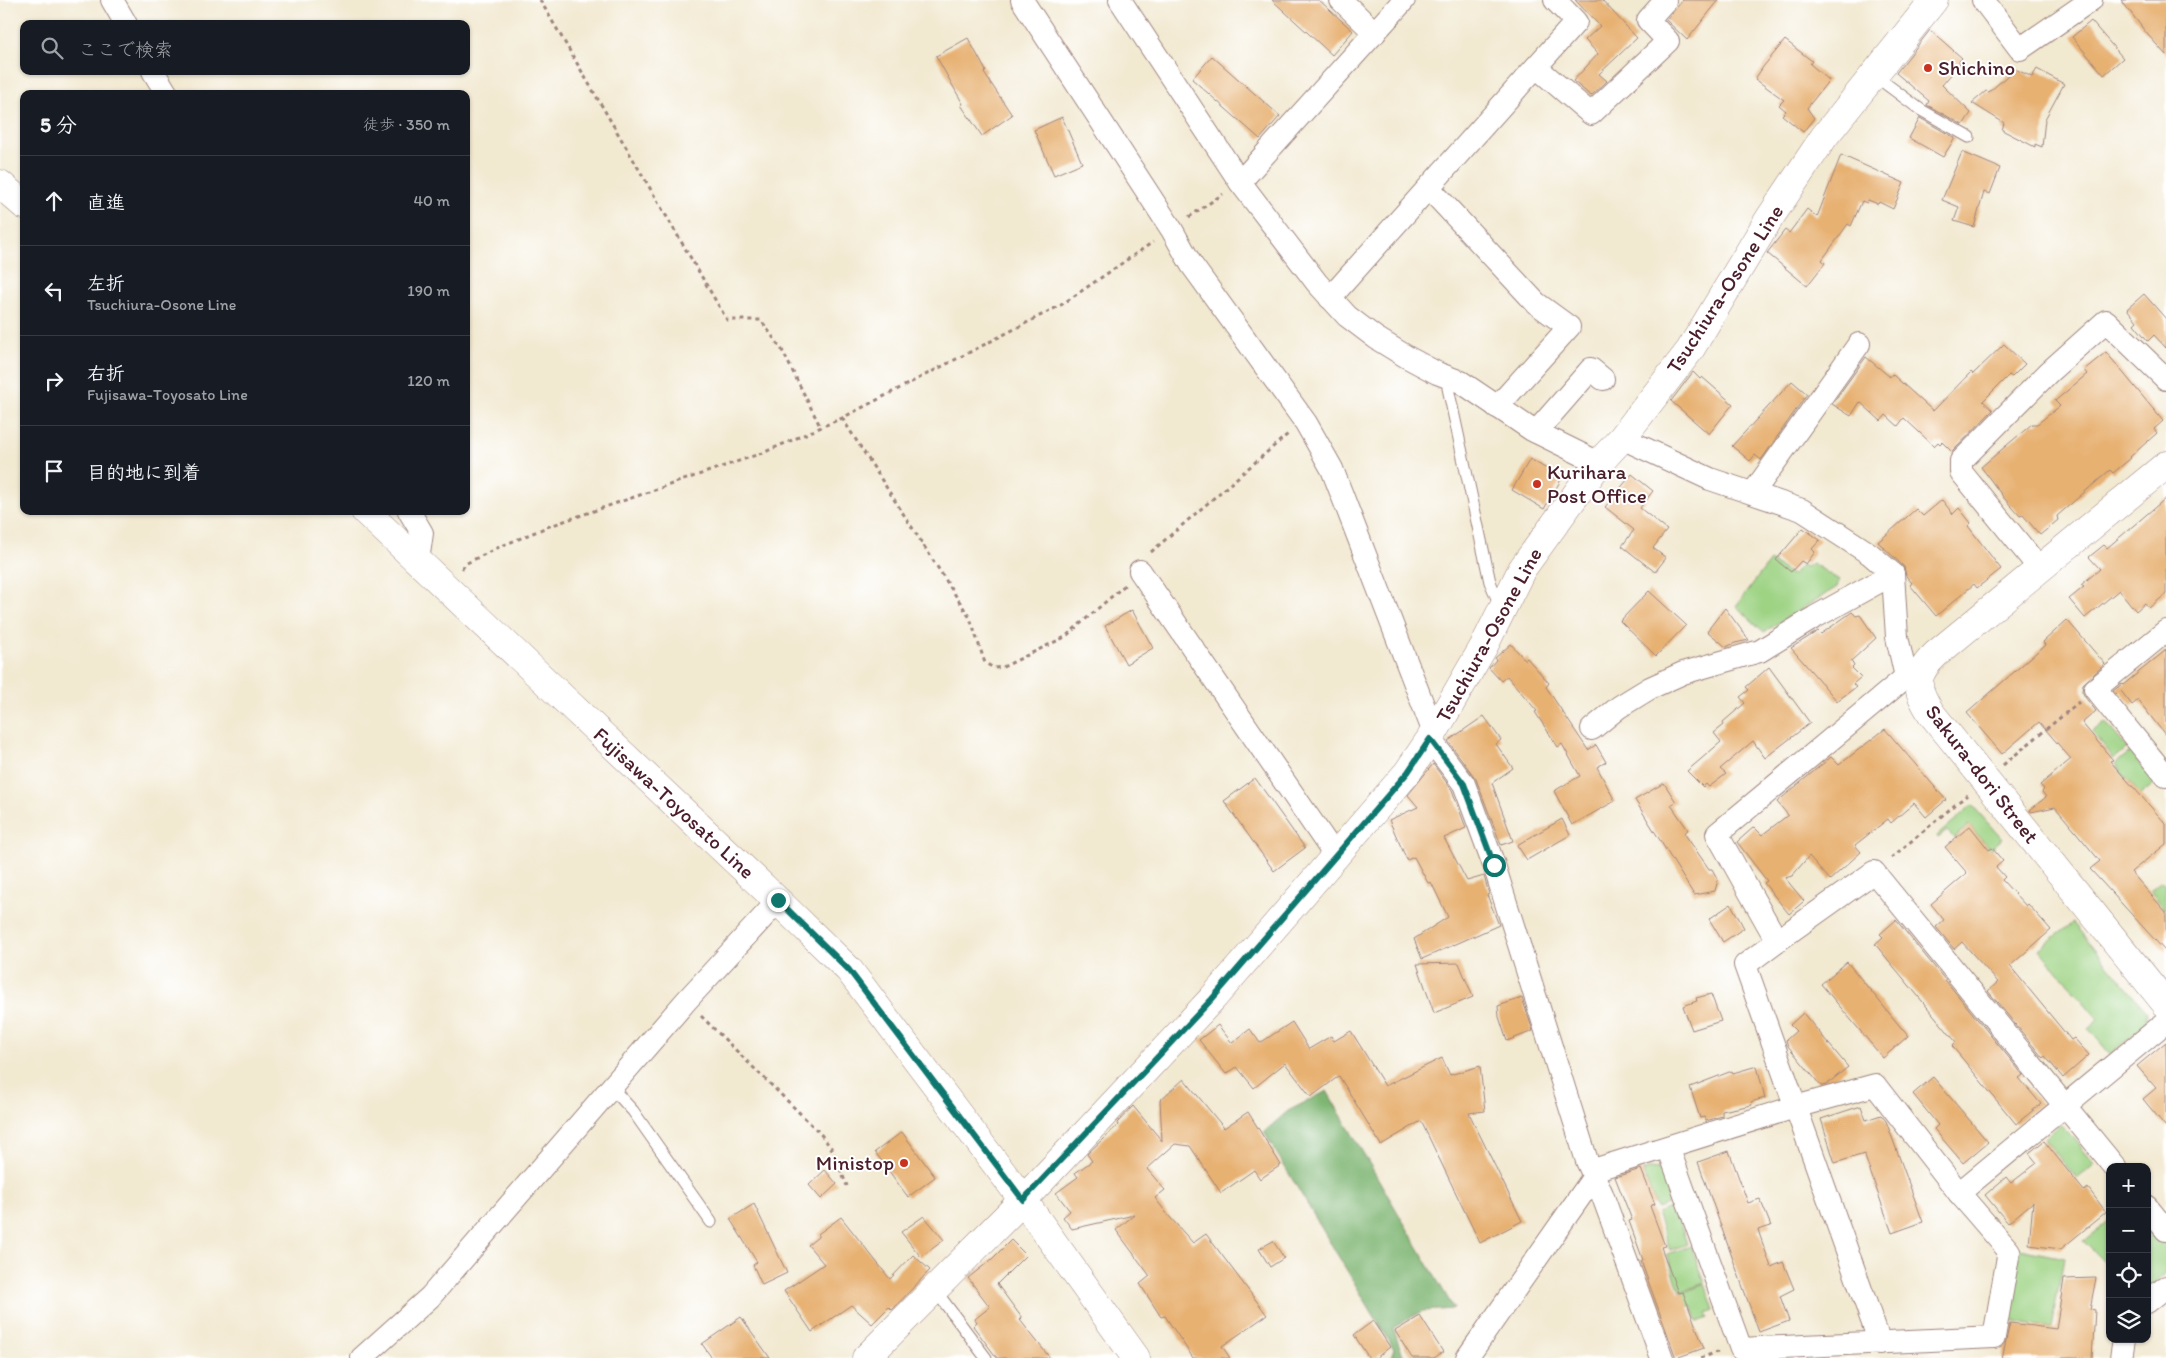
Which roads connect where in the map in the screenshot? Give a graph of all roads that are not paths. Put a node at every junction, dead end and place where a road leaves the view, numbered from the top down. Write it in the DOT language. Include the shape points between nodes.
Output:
graph roads {
  1 [pos="112,0"];
  2 [pos="1022,0"];
  3 [pos="1120,0"];
  4 [pos="1341,0"];
  5 [pos="1404,0"];
  6 [pos="1555,0"];
  7 [pos="1665,0"];
  8 [pos="1934,0"];
  9 [pos="1983,0"];
  10 [pos="2091,0"];
  11 [pos="124,20"];
  12 [pos="1374,33"];
  13 [pos="1536,67"];
  14 [pos="155,75"];
  15 [pos="1874,75"];
  16 [pos="164,90"];
  17 [pos="1969,137"];
  18 [pos="1240,182"];
  19 [pos="0,184"];
  20 [pos="1429,188"];
  21 [pos="20,202"];
  22 [pos="1330,298"];
  23 [pos="1859,344"];
  24 [pos="1450,378"];
  25 [pos="1603,379"];
  26 [pos="2166,379"];
  27 [pos="1497,407"];
  28 [pos="1536,432"];
  29 [pos="1622,438"];
  30 [pos="1599,462"];
  31 [pos="2166,465"];
  32 [pos="1753,494"];
  33 [pos="369,515"];
  34 [pos="411,515"];
  35 [pos="418,561"];
  36 [pos="2040,569"];
  37 [pos="1140,571"];
  38 [pos="1893,574"];
  39 [pos="1502,609"];
  40 [pos="2166,631"];
  41 [pos="1913,677"];
  42 [pos="1592,729"];
  43 [pos="1432,736"];
  44 [pos="2166,776"];
  45 [pos="1336,857"];
  46 [pos="778,900"];
  47 [pos="1777,941"];
  48 [pos="2166,1004"];
  49 [pos="2166,1022"];
  50 [pos="611,1087"];
  51 [pos="2064,1105"];
  52 [pos="1796,1108"];
  53 [pos="1668,1147"];
  54 [pos="2112,1163"];
  55 [pos="1593,1176"];
  56 [pos="1959,1193"];
  57 [pos="1023,1200"];
  58 [pos="2148,1208"];
  59 [pos="711,1222"];
  60 [pos="2166,1230"];
  61 [pos="2166,1287"];
  62 [pos="934,1289"];
  63 [pos="2151,1299"];
  64 [pos="1880,1343"];
  65 [pos="2123,1343"];
  66 [pos="362,1358"];
  67 [pos="866,1358"];
  68 [pos="986,1358"];
  69 [pos="1136,1358"];
  70 [pos="1467,1358"];
  71 [pos="1662,1358"];
  72 [pos="2121,1358"];
  1 -- 11 [label="street"];
  2 -- 43 [label="street" via="1172,230 1190,264 1306,423 1332,468"];
  3 -- 18 [label="street"];
  4 -- 12 [label="street"];
  5 -- 12 [label="street"];
  6 -- 13 [label="street" via="1576,22"];
  7 -- 13 [label="street" via="1648,20 1668,41 1591,114"];
  8 -- 15 [label="main road, Tsuchiura-Osone Line"];
  9 -- 10 [label="street" via="2020,49"];
  12 -- 18 [label="street"];
  13 -- 20 [label="street"];
  14 -- 16 [label="street"];
  15 -- 17 [label="lane" via="1922,110"];
  15 -- 29 [label="main road, Tsuchiura-Osone Line" via="1824,136 1769,219 1690,350"];
  18 -- 22 [label="street"];
  19 -- 21 [label="main road"];
  20 -- 22 [label="street"];
  20 -- 27 [label="street" via="1536,302 1569,326"];
  22 -- 24 [label="street" via="1376,338"];
  23 -- 32 [label="street"];
  24 -- 27 [label="street"];
  24 -- 39 [label="lane" via="1448,388 1490,582"];
  25 -- 28 [label="street" via="1591,369"];
  26 -- 36 [label="street" via="2106,320 1961,461 1961,472"];
  27 -- 28 [label="street"];
  28 -- 30 [label="street"];
  29 -- 30 [label="main road, Tsuchiura-Osone Line"];
  29 -- 32 [label="street" via="1710,479"];
  30 -- 39 [label="main road, Tsuchiura-Osone Line" via="1522,569"];
  31 -- 36 [label="main road, Sakura-dori Street"];
  32 -- 38 [label="street" via="1802,510 1870,554"];
  33 -- 35 [label="main road, Fujisawa-Toyosato Line"];
  34 -- 35 [label="street" via="422,533"];
  35 -- 46 [label="main road, Fujisawa-Toyosato Line"];
  36 -- 41 [label="main road, Sakura-dori Street" via="1936,654"];
  37 -- 45 [label="street"];
  38 -- 41 [label="street" via="1897,637"];
  38 -- 42 [label="street" via="1760,651 1683,674 1650,688"];
  39 -- 43 [label="main road, Tsuchiura-Osone Line"];
  40 -- 44 [label="street" via="2095,689"];
  41 -- 47 [label="street" via="1717,834"];
  41 -- 48 [label="main road, Sakura-dori Street" via="1931,713"];
  43 -- 45 [label="main road, Tsuchiura-Osone Line" via="1408,772"];
  43 -- 55 [label="street" via="1464,784 1494,865"];
  45 -- 57 [label="main road, Tsuchiura-Osone Line" via="1212,999"];
  46 -- 50 [label="street"];
  46 -- 57 [label="main road, Fujisawa-Toyosato Line" via="849,970"];
  47 -- 51 [label="street" via="1874,872"];
  47 -- 52 [label="street" via="1745,965"];
  49 -- 51 [label="street"];
  50 -- 59 [label="lane" via="633,1111"];
  50 -- 66 [label="street" via="430,1297"];
  51 -- 54 [label="street"];
  51 -- 56 [label="street"];
  52 -- 53 [label="street"];
  52 -- 56 [label="street" via="1874,1085"];
  52 -- 64 [label="street"];
  53 -- 55 [label="street" via="1600,1168"];
  53 -- 64 [label="street" via="1741,1349"];
  55 -- 70 [label="street"];
  55 -- 71 [label="street"];
  56 -- 64 [label="street" via="2009,1251 1994,1337"];
  57 -- 62 [label="main road, Tsuchiura-Osone Line"];
  57 -- 69 [label="main road, Fujisawa-Toyosato Line"];
  58 -- 60 [label="street"];
  61 -- 63 [label="street"];
  62 -- 67 [label="main road, Tsuchiura-Osone Line"];
  62 -- 68 [label="lane"];
  65 -- 72 [label="street"];
}
